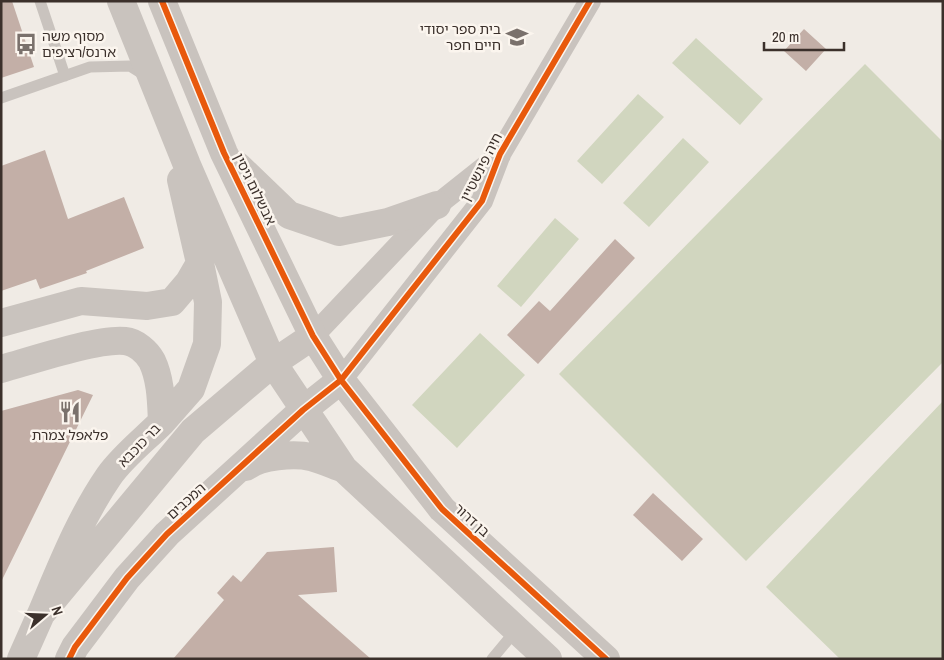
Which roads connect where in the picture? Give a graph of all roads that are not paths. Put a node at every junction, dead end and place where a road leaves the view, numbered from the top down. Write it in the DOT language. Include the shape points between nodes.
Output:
graph roads {
  1 [pos="40,1"];
  2 [pos="121,1"];
  3 [pos="162,1"];
  4 [pos="590,1"];
  5 [pos="65,76"];
  6 [pos="152,80"];
  7 [pos="1,98"];
  8 [pos="172,129"];
  9 [pos="224,153"];
  10 [pos="500,154"];
  11 [pos="437,204"];
  12 [pos="200,262"];
  13 [pos="1,323"];
  14 [pos="313,336"];
  15 [pos="272,364"];
  16 [pos="1,369"];
  17 [pos="341,380"];
  18 [pos="303,410"];
  19 [pos="162,422"];
  20 [pos="344,470"];
  21 [pos="211,494"];
  22 [pos="41,614"];
  23 [pos="517,629"];
  24 [pos="21,659"];
  25 [pos="69,659"];
  26 [pos="492,659"];
  27 [pos="548,659"];
  28 [pos="606,659"];
  1 -- 5 [label="lane"];
  2 -- 6 [label="street"];
  3 -- 9 [label="street, אבשלום גיסין"];
  4 -- 10 [label="street, חיה פינשטיין"];
  5 -- 6 [label="lane" via="90,67 112,65 130,66"];
  5 -- 7 [label="lane"];
  6 -- 8 [label="street"];
  8 -- 12 [label="street"];
  8 -- 15 [label="street"];
  9 -- 11 [label="street" via="289,216 339,232 388,222"];
  9 -- 14 [label="street, אבשלום גיסין"];
  10 -- 11 [label="street, חיה פינשטיין"];
  10 -- 17 [label="street, חיה פינשטיין" via="482,202"];
  11 -- 14 [label="street, חיה פינשטיין"];
  12 -- 13 [label="street" via="172,302 148,306 81,302"];
  12 -- 19 [label="street" via="208,302 207,344 191,389"];
  14 -- 15 [label="street"];
  14 -- 17 [label="street, אבשלום גיסין"];
  15 -- 18 [label="street"];
  15 -- 22 [label="street" via="193,430"];
  16 -- 19 [label="street, בר כוכבא" via="102,342 126,341 141,348 152,361 161,390"];
  17 -- 18 [label="street, המכבים"];
  17 -- 28 [label="street, בן דרור" via="442,509"];
  18 -- 20 [label="street"];
  18 -- 21 [label="street, המכבים"];
  19 -- 22 [label="street, בר כוכבא" via="110,475 91,505"];
  20 -- 21 [label="street" via="309,457 282,456 251,463"];
  20 -- 23 [label="street"];
  21 -- 25 [label="street, המכבים" via="127,578"];
  22 -- 24 [label="street"];
  23 -- 26 [label="lane"];
  23 -- 27 [label="street"];
}
